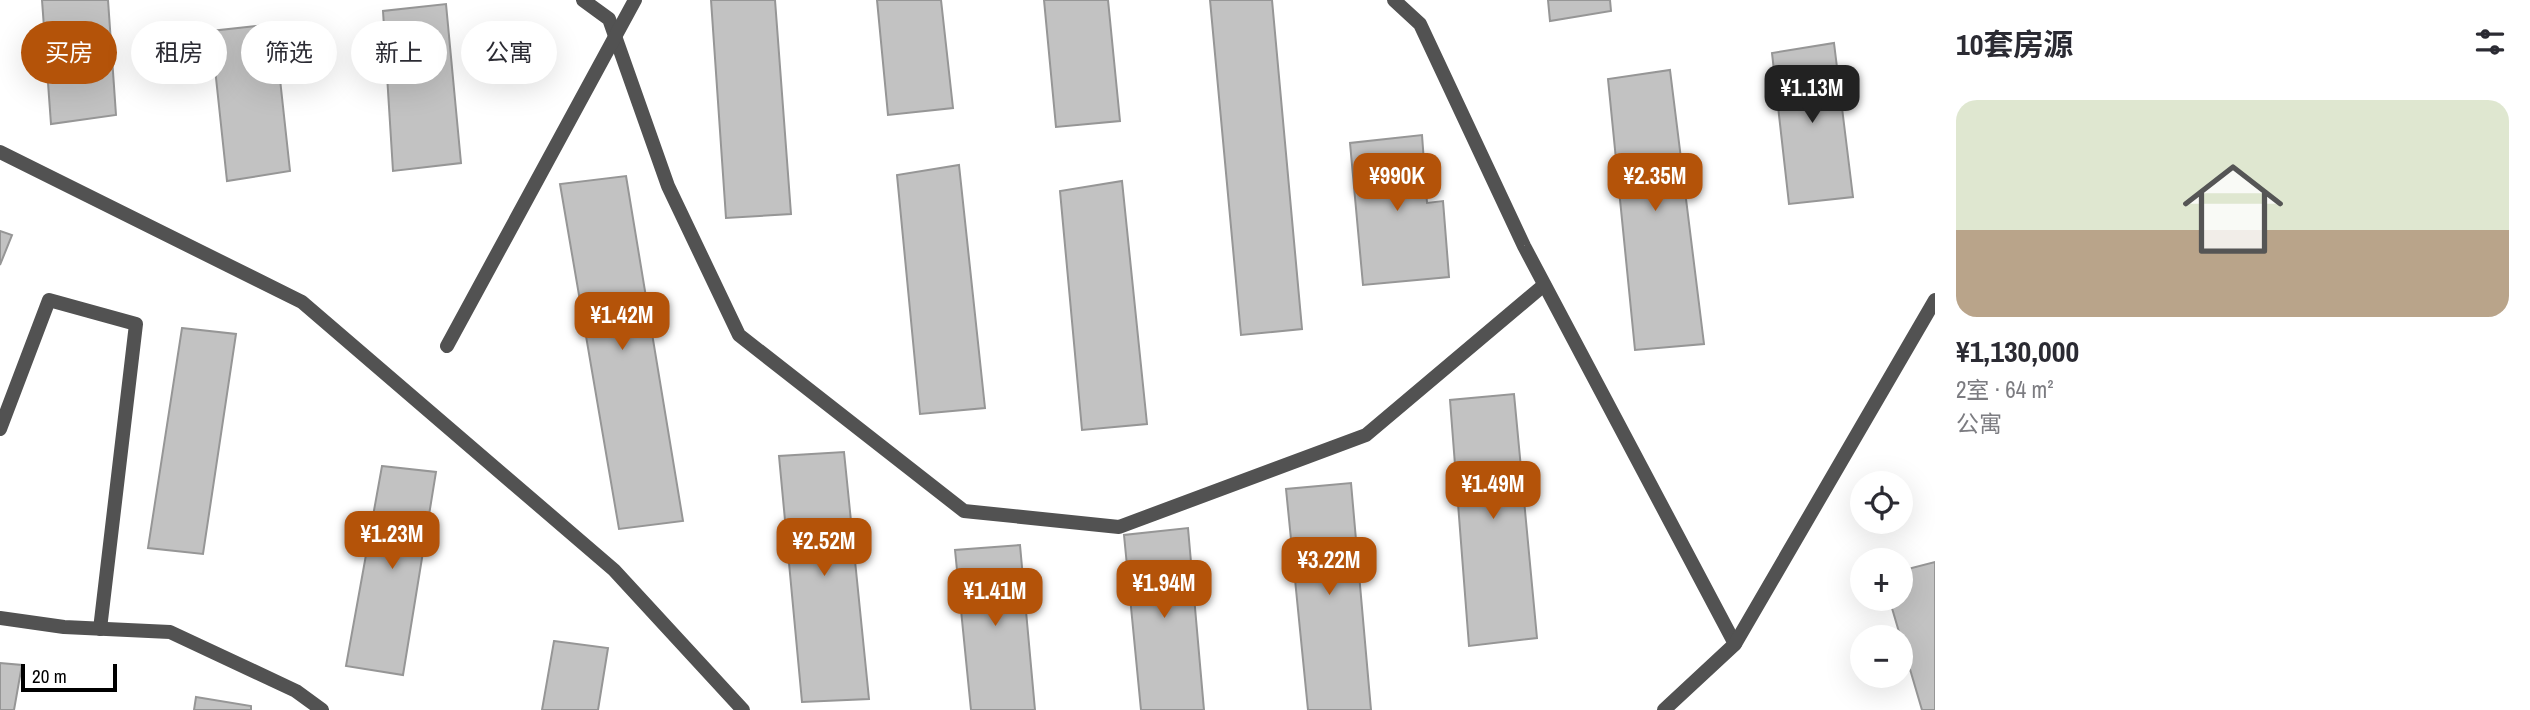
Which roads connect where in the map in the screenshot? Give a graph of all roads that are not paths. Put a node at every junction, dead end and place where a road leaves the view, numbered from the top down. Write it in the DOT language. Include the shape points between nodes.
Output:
graph roads {
  1 [pos="583,0"];
  2 [pos="635,0"];
  3 [pos="1394,0"];
  4 [pos="615,36"];
  5 [pos="0,152"];
  6 [pos="1544,285"];
  7 [pos="1935,300"];
  8 [pos="447,346"];
  9 [pos="0,429"];
  10 [pos="0,618"];
  11 [pos="100,629"];
  12 [pos="1734,644"];
  13 [pos="322,710"];
  14 [pos="743,710"];
  15 [pos="1664,710"];
  1 -- 4 [label="street" via="609,19"];
  2 -- 4 [label="street"];
  3 -- 6 [label="street" via="1420,24"];
  4 -- 6 [label="street" via="668,186 739,334 964,511 1119,527 1366,435"];
  4 -- 8 [label="street"];
  5 -- 14 [label="street" via="302,302 614,570"];
  6 -- 12 [label="street"];
  7 -- 12 [label="street"];
  9 -- 11 [label="street" via="49,300 135,324"];
  10 -- 11 [label="street"];
  11 -- 13 [label="street" via="170,632 296,691"];
  12 -- 15 [label="street"];
}
